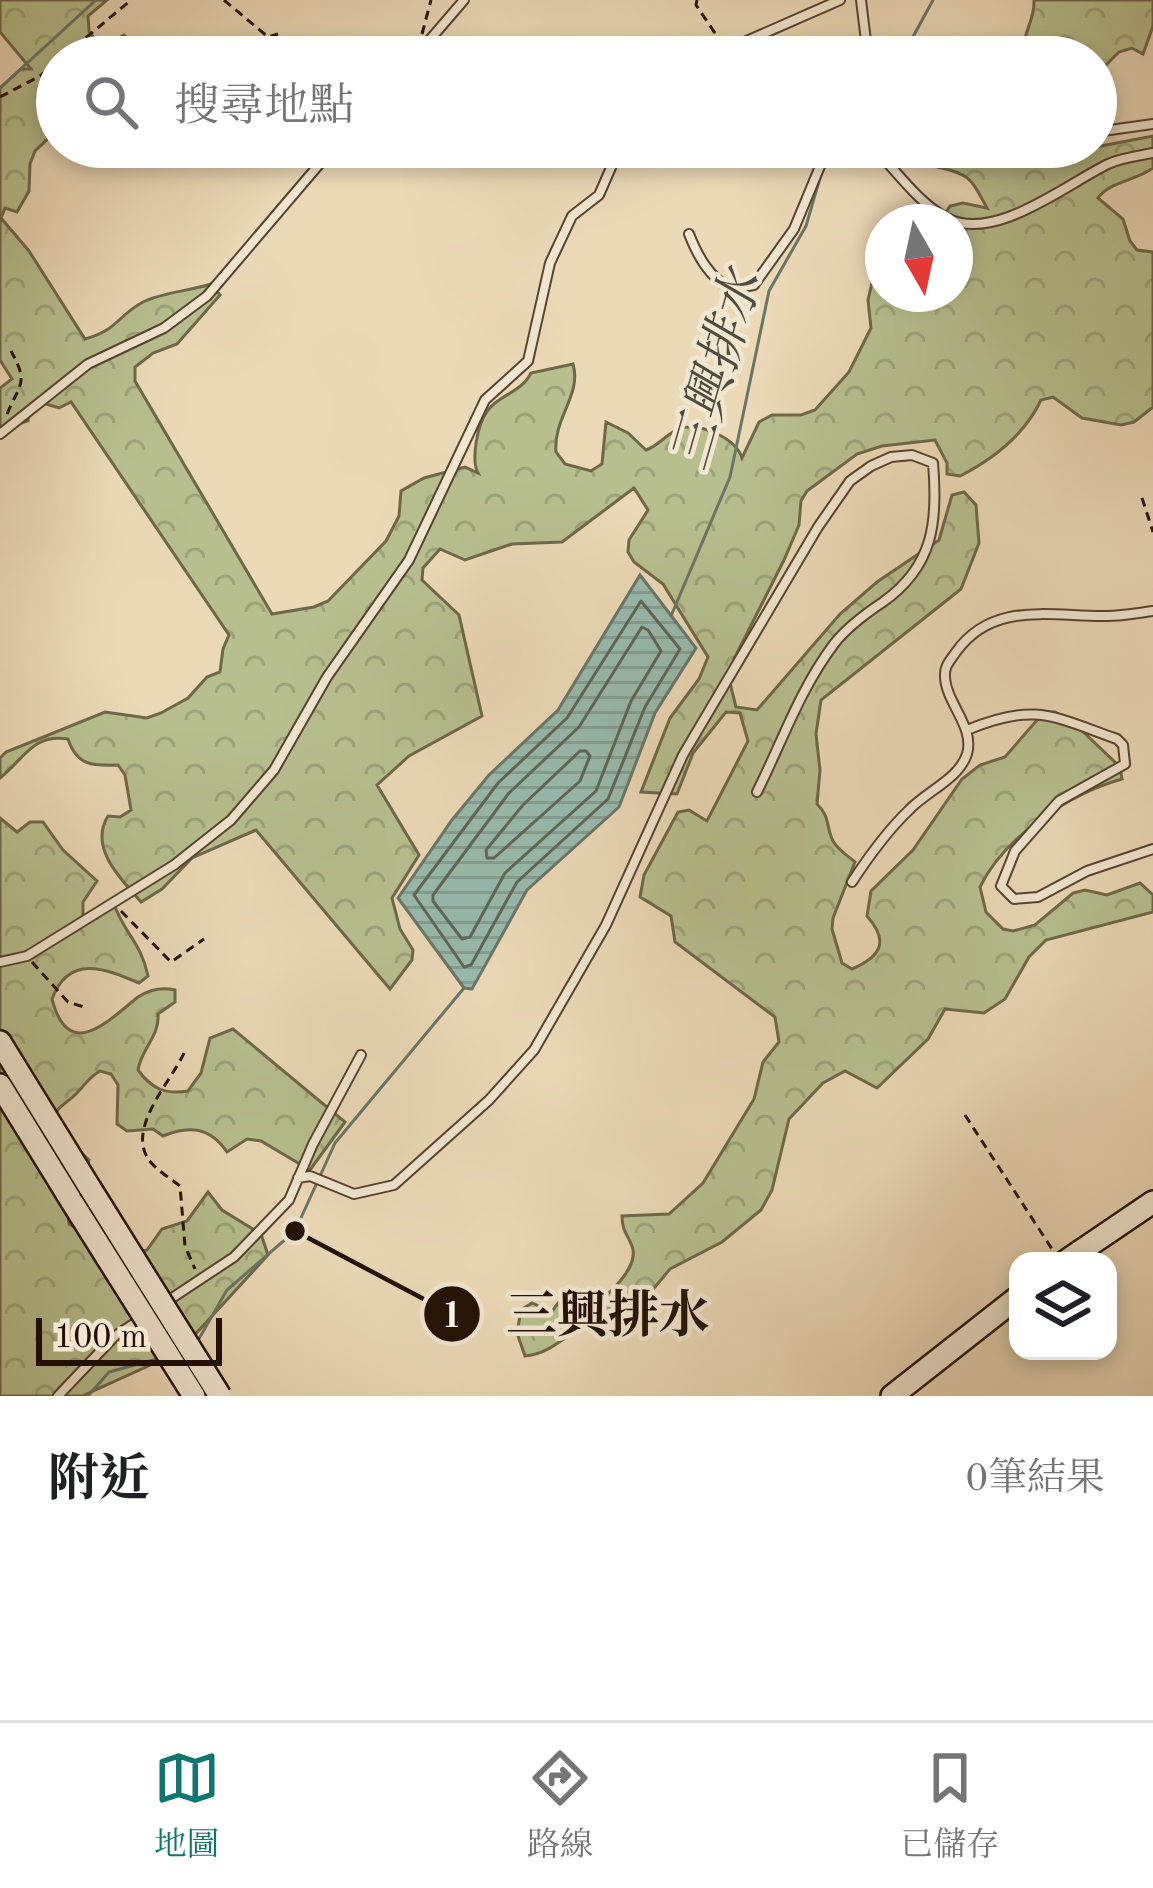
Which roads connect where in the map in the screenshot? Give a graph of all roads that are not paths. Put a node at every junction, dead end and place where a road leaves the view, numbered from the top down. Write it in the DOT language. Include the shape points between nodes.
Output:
graph roads {
  1 [pos="464,0"];
  2 [pos="840,0"];
  3 [pos="861,0"];
  4 [pos="433,36"];
  5 [pos="760,36"];
  6 [pos="865,36"];
  7 [pos="1153,124"];
  8 [pos="1117,129"];
  9 [pos="1153,153"];
  10 [pos="1117,162"];
  11 [pos="316,168"];
  12 [pos="611,168"];
  13 [pos="819,168"];
  14 [pos="894,168"];
  15 [pos="1101,168"];
  16 [pos="688,235"];
  17 [pos="0,434"];
  18 [pos="1153,611"];
  19 [pos="967,730"];
  20 [pos="757,792"];
  21 [pos="1153,849"];
  22 [pos="852,882"];
  23 [pos="0,962"];
  24 [pos="0,1042"];
  25 [pos="361,1055"];
  26 [pos="0,1085"];
  27 [pos="298,1178"];
  28 [pos="81,1194"];
  29 [pos="1153,1202"];
  30 [pos="1077,1252"];
  31 [pos="1009,1304"];
  32 [pos="58,1396"];
  33 [pos="194,1396"];
  34 [pos="220,1396"];
  35 [pos="892,1396"];
  1 -- 4 [label="lane"];
  2 -- 5 [label="lane"];
  3 -- 6 [label="lane"];
  7 -- 8 [label="lane"];
  9 -- 10 [label="lane"];
  11 -- 17 [label="lane" via="207,296 164,328 88,364"];
  12 -- 23 [label="lane" via="599,195 572,216 550,263 527,361 485,400 409,560 274,770 231,820 115,904 27,956"];
  13 -- 16 [label="lane" via="794,230 754,285 730,289 718,281"];
  14 -- 15 [label="lane" via="942,216 966,226 1009,215"];
  18 -- 19 [label="lane" via="1003,616 980,626 945,667"];
  19 -- 21 [label="lane" via="1039,711 1123,745 1125,764 1059,801 1015,850 1001,886 1014,899 1039,897"];
  19 -- 22 [label="lane" via="957,773 905,813"];
  20 -- 27 [label="lane" via="799,698 836,641 925,559 935,516 933,463 925,457 871,466 850,481 818,527 682,755 606,926 533,1050 394,1184 354,1194"];
  24 -- 28 [label="main road"];
  25 -- 27 [label="lane"];
  26 -- 28 [label="main road"];
  27 -- 32 [label="lane" via="289,1200 234,1257 115,1336"];
  28 -- 33 [label="main road, bridge"];
  28 -- 34 [label="main road, bridge"];
  29 -- 30 [label="main road"];
  31 -- 35 [label="main road"];
}
